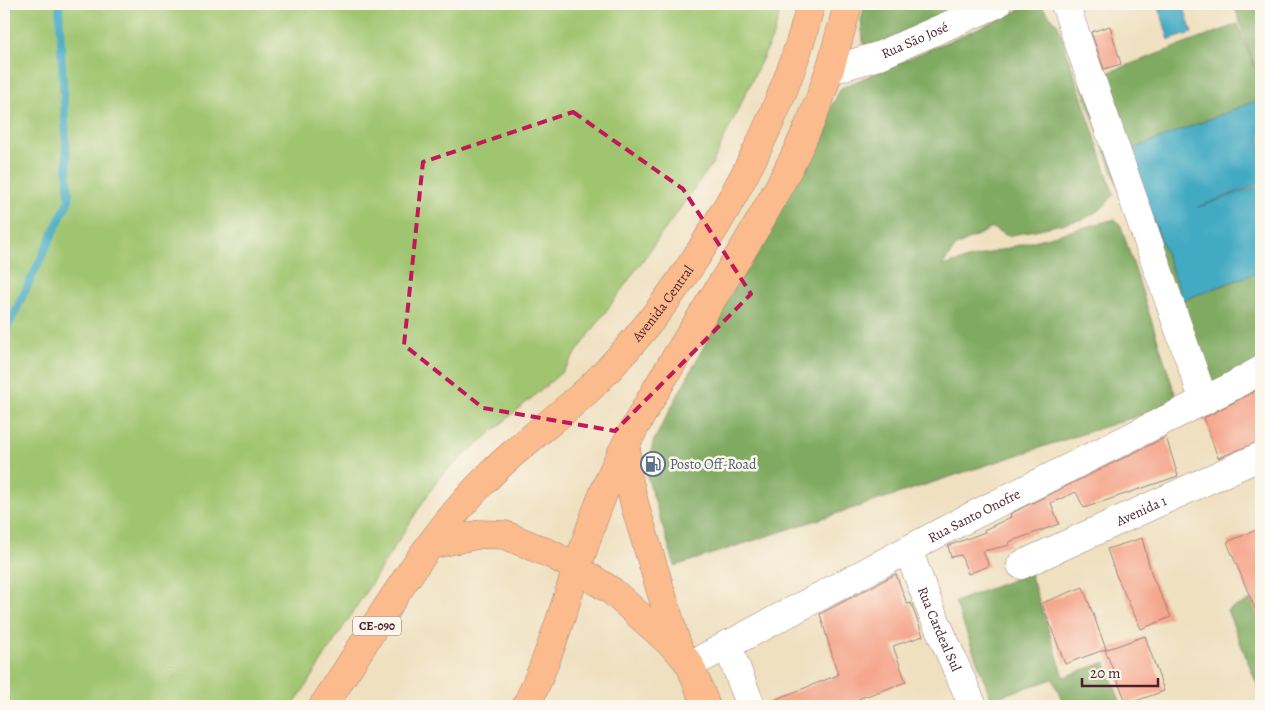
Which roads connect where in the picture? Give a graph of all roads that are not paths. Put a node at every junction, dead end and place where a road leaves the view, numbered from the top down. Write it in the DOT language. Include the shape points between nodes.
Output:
graph roads {
  1 [pos="812,4"];
  2 [pos="848,4"];
  3 [pos="996,4"];
  4 [pos="1065,4"];
  5 [pos="831,70"];
  6 [pos="1261,370"];
  7 [pos="1204,400"];
  8 [pos="626,443"];
  9 [pos="1261,456"];
  10 [pos="430,545"];
  11 [pos="908,550"];
  12 [pos="1021,565"];
  13 [pos="577,569"];
  14 [pos="727,644"];
  15 [pos="684,658"];
  16 [pos="323,706"];
  17 [pos="526,706"];
  18 [pos="706,706"];
  19 [pos="752,706"];
  20 [pos="973,706"];
  1 -- 10 [label="main road, Avenida Central / CE-090" via="786,81 756,151 698,253 674,288 596,382 485,480"];
  2 -- 5 [label="main road"];
  3 -- 5 [label="street, Rua São José" via="878,56"];
  4 -- 7 [label="street"];
  5 -- 8 [label="main road" via="810,124 766,210"];
  6 -- 7 [label="street, Rua Santo Onofre"];
  7 -- 11 [label="street, Rua Santo Onofre"];
  8 -- 13 [label="main road" via="609,479"];
  8 -- 15 [label="main road" via="628,477 635,506"];
  9 -- 12 [label="street, Avenida 1"];
  10 -- 13 [label="main road" via="481,534 505,536 546,552"];
  10 -- 16 [label="main road, CE-090"];
  11 -- 14 [label="street, Rua Santo Onofre"];
  11 -- 20 [label="street, Rua Cardeal Sul" via="930,610"];
  13 -- 15 [label="main road" via="612,591"];
  13 -- 17 [label="main road" via="543,672"];
  14 -- 15 [label="street, Rua Santo Onofre"];
  14 -- 19 [label="street"];
  15 -- 18 [label="main road"];
}
